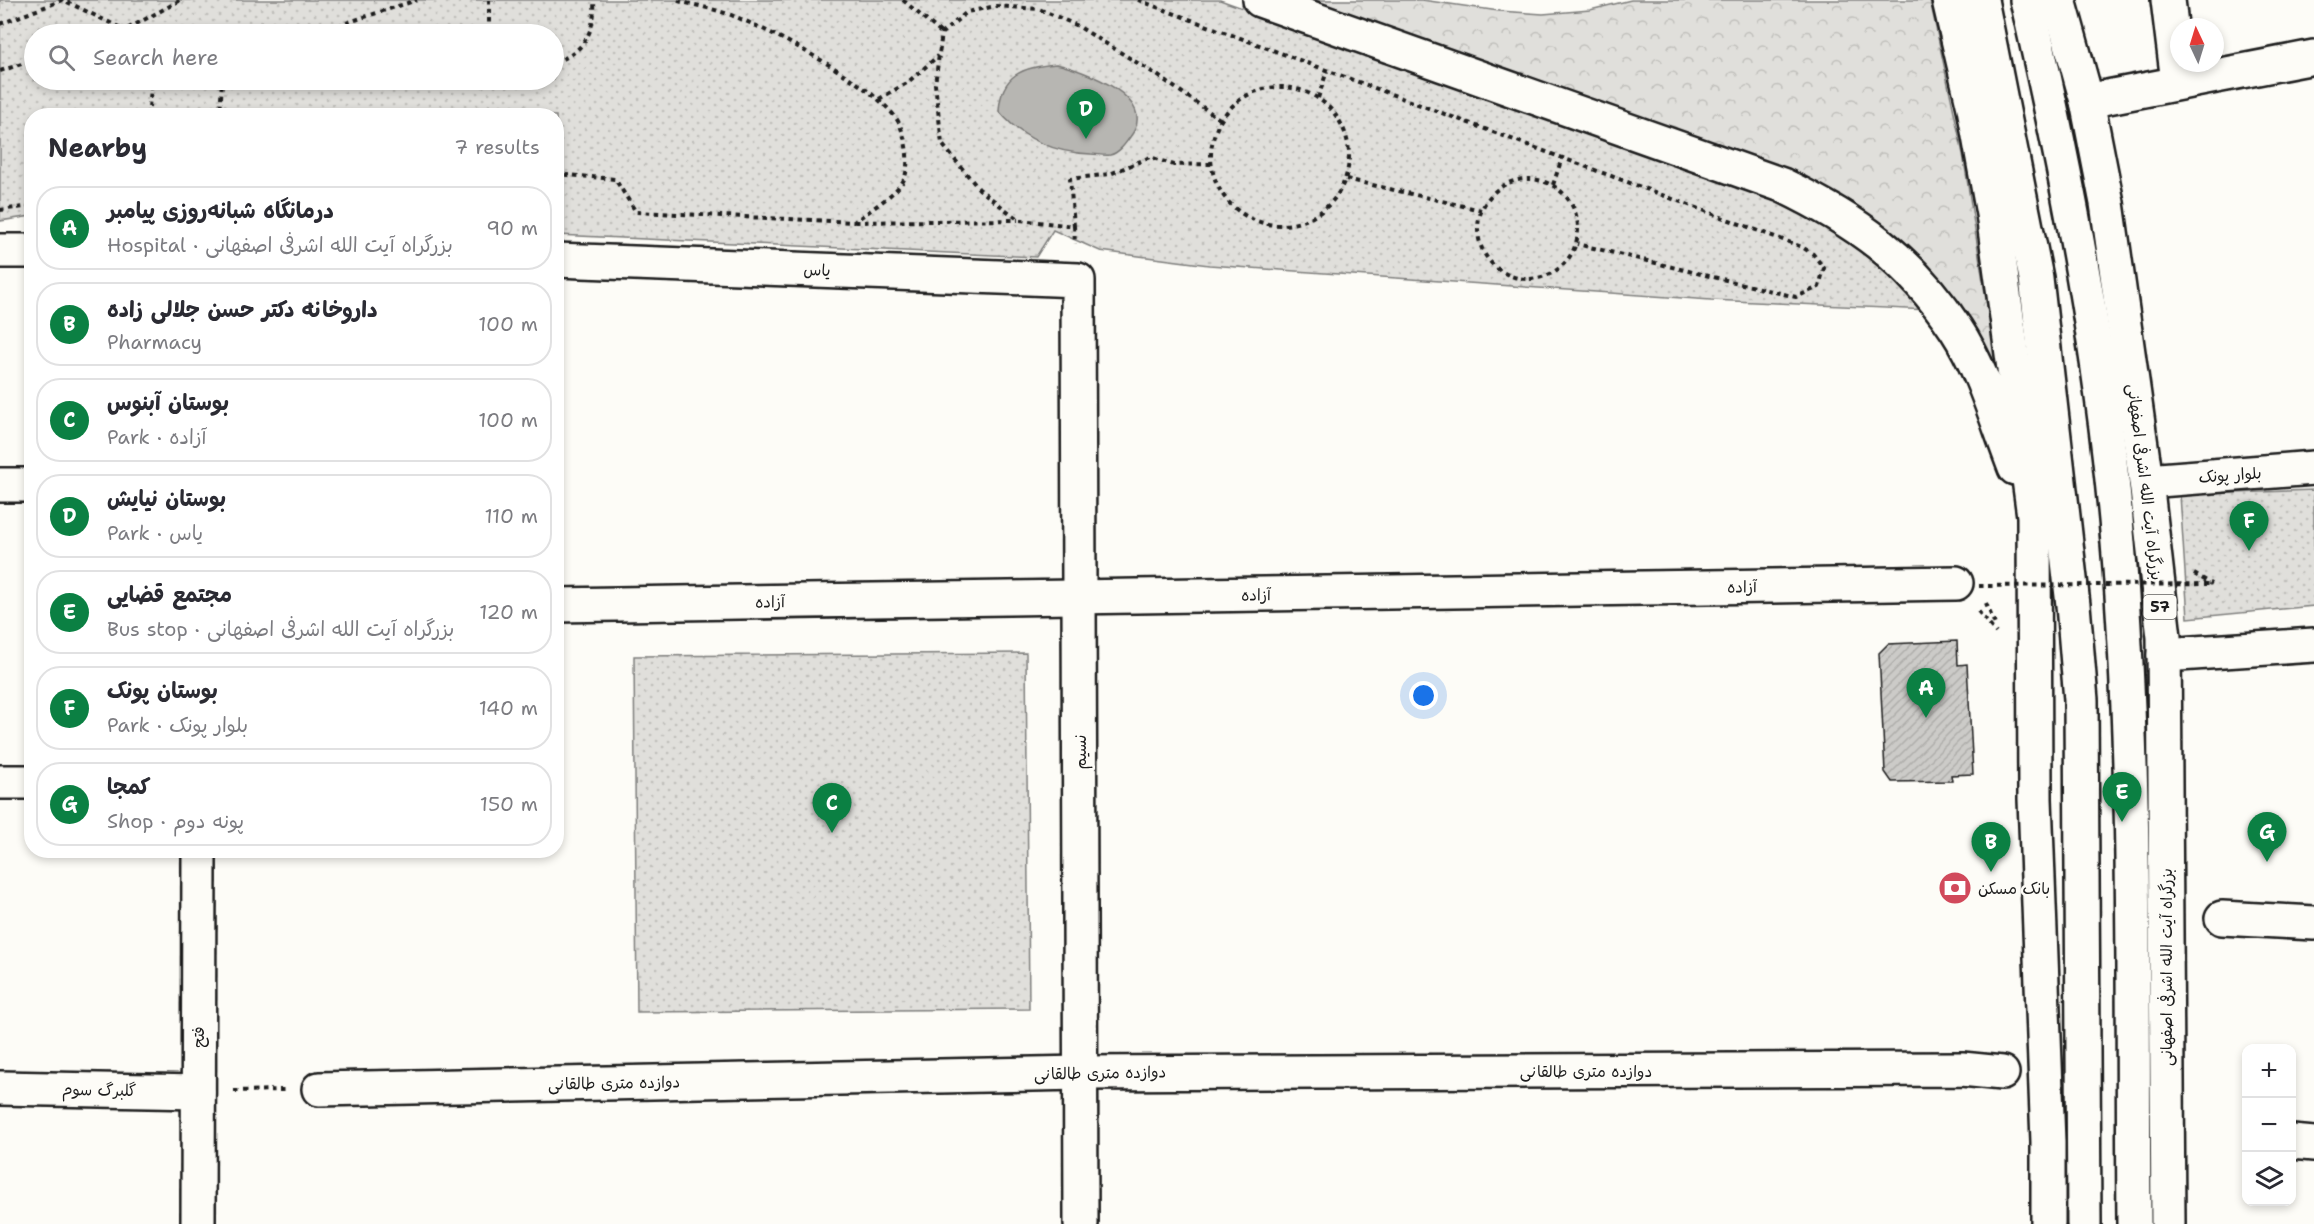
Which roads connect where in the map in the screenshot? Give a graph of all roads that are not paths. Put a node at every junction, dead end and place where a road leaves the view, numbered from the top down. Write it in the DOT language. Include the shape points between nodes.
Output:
graph roads {
  1 [pos="1260,0"];
  2 [pos="1948,0"];
  3 [pos="1981,0"];
  4 [pos="2027,0"];
  5 [pos="2168,0"];
  6 [pos="2060,1"];
  7 [pos="2314,57"];
  8 [pos="2178,82"];
  9 [pos="2087,101"];
  10 [pos="24,250"];
  11 [pos="0,252"];
  12 [pos="564,260"];
  13 [pos="1078,280"];
  14 [pos="2314,468"];
  15 [pos="2146,481"];
  16 [pos="0,485"];
  17 [pos="24,485"];
  18 [pos="2034,516"];
  19 [pos="1967,585"];
  20 [pos="1079,598"];
  21 [pos="564,605"];
  22 [pos="2314,645"];
  23 [pos="2164,655"];
  24 [pos="0,782"];
  25 [pos="24,782"];
  26 [pos="199,858"];
  27 [pos="2222,918"];
  28 [pos="2314,923"];
  29 [pos="2002,1072"];
  30 [pos="1081,1073"];
  31 [pos="0,1088"];
  32 [pos="319,1089"];
  33 [pos="198,1092"];
  34 [pos="2296,1142"];
  35 [pos="2314,1144"];
  36 [pos="198,1224"];
  37 [pos="1081,1224"];
  38 [pos="2048,1224"];
  39 [pos="2084,1224"];
  40 [pos="2134,1224"];
  41 [pos="2168,1224"];
  1 -- 18 [label="main road" via="1782,185 1834,210 1898,258 1957,330"];
  2 -- 18 [label="main road" via="1974,108 1993,214"];
  3 -- 39 [label="main road" via="2036,278 2073,604 2081,700"];
  4 -- 40 [label="main road" via="2055,123 2090,312 2118,542 2129,714"];
  5 -- 8 [label="main road"];
  6 -- 9 [label="main road, بزرگراه آیت الله اشرفی اصفهانی / 57"];
  7 -- 8 [label="main road"];
  8 -- 9 [label="main road"];
  9 -- 15 [label="main road, بزرگراه آیت الله اشرفی اصفهانی / 57" via="2107,203"];
  10 -- 11 [label="main road"];
  12 -- 13 [label="main road, یاس"];
  13 -- 20 [label="main road, نسیم"];
  14 -- 15 [label="main road, بلوار پونک"];
  15 -- 23 [label="main road, بزرگراه آیت الله اشرفی اصفهانی / 57"];
  16 -- 17 [label="main road"];
  18 -- 38 [label="main road" via="2035,799"];
  19 -- 20 [label="main road, آزاده"];
  20 -- 21 [label="main road, آزاده"];
  20 -- 30 [label="main road, نسیم"];
  22 -- 23 [label="main road"];
  23 -- 41 [label="main road, بزرگراه آیت الله اشرفی اصفهانی / 57"];
  24 -- 25 [label="main road"];
  26 -- 33 [label="main road, فتح"];
  27 -- 28 [label="main road"];
  29 -- 30 [label="main road, دوازده متری طالقانی" via="1962,1069"];
  30 -- 32 [label="main road, دوازده متری طالقانی"];
  30 -- 37 [label="main road, نسیم"];
  31 -- 33 [label="main road, گلبرگ سوم"];
  33 -- 36 [label="main road, فتح"];
  34 -- 35 [label="main road"];
}
